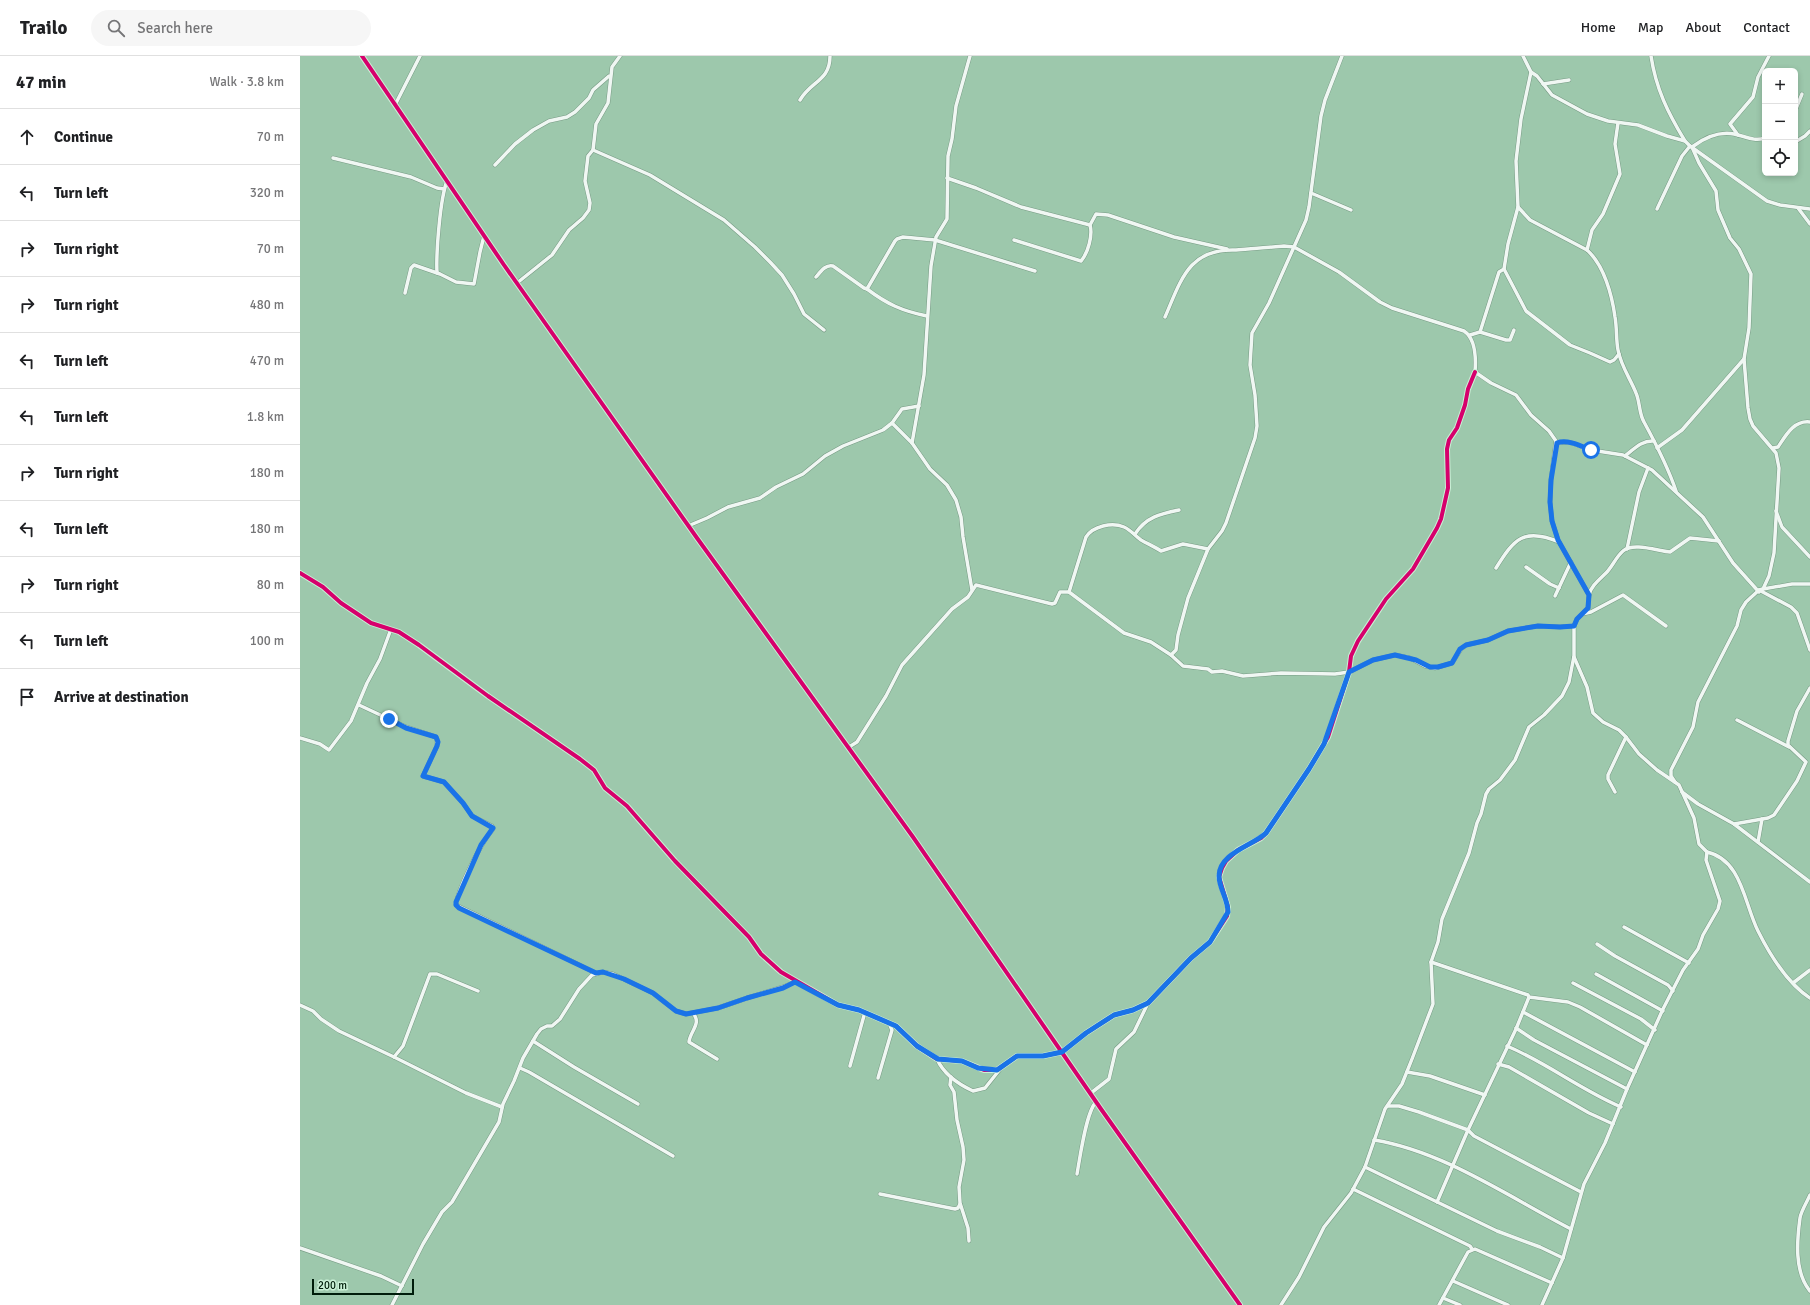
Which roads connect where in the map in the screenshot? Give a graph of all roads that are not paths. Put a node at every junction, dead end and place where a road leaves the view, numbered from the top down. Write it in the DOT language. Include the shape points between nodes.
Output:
graph roads {
  1 [pos="362,56"];
  2 [pos="420,56"];
  3 [pos="620,56"];
  4 [pos="830,56"];
  5 [pos="970,56"];
  6 [pos="1342,56"];
  7 [pos="1523,56"];
  8 [pos="1651,56"];
  9 [pos="1769,56"];
  10 [pos="1531,72"];
  11 [pos="610,75"];
  12 [pos="1569,80"];
  13 [pos="1543,84"];
  14 [pos="1802,94"];
  15 [pos="800,100"];
  16 [pos="1798,104"];
  17 [pos="395,105"];
  18 [pos="1618,123"];
  19 [pos="1810,131"];
  20 [pos="1738,135"];
  21 [pos="1760,140"];
  22 [pos="1798,140"];
  23 [pos="1685,141"];
  24 [pos="1691,146"];
  25 [pos="593,150"];
  26 [pos="333,158"];
  27 [pos="494,165"];
  28 [pos="947,178"];
  29 [pos="447,181"];
  30 [pos="444,189"];
  31 [pos="1311,193"];
  32 [pos="1518,206"];
  33 [pos="1798,208"];
  34 [pos="1657,209"];
  35 [pos="1810,209"];
  36 [pos="1351,210"];
  37 [pos="1810,224"];
  38 [pos="1090,225"];
  39 [pos="484,236"];
  40 [pos="935,240"];
  41 [pos="1014,240"];
  42 [pos="1294,247"];
  43 [pos="1228,249"];
  44 [pos="1587,250"];
  45 [pos="1504,269"];
  46 [pos="1035,271"];
  47 [pos="437,273"];
  48 [pos="816,276"];
  49 [pos="517,283"];
  50 [pos="867,289"];
  51 [pos="405,293"];
  52 [pos="927,316"];
  53 [pos="1166,317"];
  54 [pos="824,330"];
  55 [pos="1514,330"];
  56 [pos="1480,332"];
  57 [pos="1470,335"];
  58 [pos="1619,354"];
  59 [pos="1744,359"];
  60 [pos="1475,372"];
  61 [pos="919,406"];
  62 [pos="1810,422"];
  63 [pos="892,423"];
  64 [pos="1654,441"];
  65 [pos="912,443"];
  66 [pos="1557,443"];
  67 [pos="1657,448"];
  68 [pos="1773,448"];
  69 [pos="1625,456"];
  70 [pos="1648,468"];
  71 [pos="1676,491"];
  72 [pos="1179,510"];
  73 [pos="1776,510"];
  74 [pos="688,526"];
  75 [pos="1135,534"];
  76 [pos="1719,541"];
  77 [pos="1560,543"];
  78 [pos="1208,549"];
  79 [pos="1627,549"];
  80 [pos="1810,557"];
  81 [pos="1571,562"];
  82 [pos="1526,567"];
  83 [pos="1496,568"];
  84 [pos="300,573"];
  85 [pos="1810,584"];
  86 [pos="1559,588"];
  87 [pos="972,590"];
  88 [pos="1760,590"];
  89 [pos="1069,592"];
  90 [pos="1589,595"];
  91 [pos="1555,596"];
  92 [pos="1582,614"];
  93 [pos="1574,626"];
  94 [pos="1666,626"];
  95 [pos="391,629"];
  96 [pos="1810,650"];
  97 [pos="1172,655"];
  98 [pos="1574,656"];
  99 [pos="1349,672"];
  100 [pos="1810,688"];
  101 [pos="359,705"];
  102 [pos="1736,720"];
  103 [pos="1626,737"];
  104 [pos="300,738"];
  105 [pos="849,747"];
  106 [pos="1792,749"];
  107 [pos="1675,782"];
  108 [pos="1615,792"];
  109 [pos="1682,792"];
  110 [pos="1762,819"];
  111 [pos="1734,824"];
  112 [pos="1758,842"];
  113 [pos="1706,852"];
  114 [pos="1810,882"];
  115 [pos="1624,926"];
  116 [pos="1597,944"];
  117 [pos="1431,962"];
  118 [pos="1689,963"];
  119 [pos="1810,970"];
  120 [pos="596,973"];
  121 [pos="1596,974"];
  122 [pos="795,982"];
  123 [pos="1793,982"];
  124 [pos="1573,983"];
  125 [pos="478,991"];
  126 [pos="1673,991"];
  127 [pos="1529,997"];
  128 [pos="1810,998"];
  129 [pos="1148,1003"];
  130 [pos="300,1005"];
  131 [pos="1663,1011"];
  132 [pos="865,1012"];
  133 [pos="1523,1012"];
  134 [pos="693,1013"];
  135 [pos="888,1023"];
  136 [pos="1516,1028"];
  137 [pos="1655,1030"];
  138 [pos="533,1041"];
  139 [pos="1507,1046"];
  140 [pos="1647,1046"];
  141 [pos="1062,1052"];
  142 [pos="394,1056"];
  143 [pos="717,1059"];
  144 [pos="938,1059"];
  145 [pos="1498,1064"];
  146 [pos="850,1066"];
  147 [pos="520,1068"];
  148 [pos="1001,1068"];
  149 [pos="1407,1072"];
  150 [pos="1635,1072"];
  151 [pos="951,1077"];
  152 [pos="878,1078"];
  153 [pos="1627,1089"];
  154 [pos="1091,1093"];
  155 [pos="1485,1095"];
  156 [pos="1096,1102"];
  157 [pos="638,1104"];
  158 [pos="1388,1106"];
  159 [pos="502,1107"];
  160 [pos="1621,1107"];
  161 [pos="1613,1124"];
  162 [pos="1468,1130"];
  163 [pos="1374,1140"];
  164 [pos="673,1156"];
  165 [pos="1452,1165"];
  166 [pos="1365,1167"];
  167 [pos="1077,1174"];
  168 [pos="1353,1189"];
  169 [pos="1580,1192"];
  170 [pos="880,1194"];
  171 [pos="1810,1195"];
  172 [pos="1437,1202"];
  173 [pos="960,1203"];
  174 [pos="1571,1229"];
  175 [pos="970,1241"];
  176 [pos="300,1248"];
  177 [pos="1472,1249"];
  178 [pos="1563,1258"];
  179 [pos="1452,1281"];
  180 [pos="1552,1282"];
  181 [pos="402,1286"];
  182 [pos="1810,1290"];
  183 [pos="1443,1298"];
  184 [pos="392,1305"];
  185 [pos="1240,1305"];
  186 [pos="1281,1305"];
  187 [pos="1439,1305"];
  188 [pos="1460,1305"];
  189 [pos="1508,1305"];
  190 [pos="1542,1305"];
  1 -- 17 [label="street"];
  2 -- 17 [label="street"];
  3 -- 11 [label="street"];
  4 -- 15 [label="street" via="822,80 811,85"];
  5 -- 28 [label="street" via="956,106"];
  6 -- 31 [label="street" via="1321,116"];
  7 -- 10 [label="street"];
  8 -- 23 [label="street" via="1665,106"];
  9 -- 20 [label="street" via="1758,77 1753,97 1730,124"];
  10 -- 13 [label="street"];
  10 -- 32 [label="street" via="1521,119 1516,161"];
  11 -- 25 [label="street" via="608,103 596,124"];
  11 -- 27 [label="street" via="593,90 575,112 532,130"];
  12 -- 13 [label="street"];
  13 -- 18 [label="street" via="1552,96 1587,114"];
  14 -- 16 [label="street"];
  17 -- 29 [label="street"];
  18 -- 23 [label="street" via="1638,126"];
  18 -- 44 [label="street" via="1615,144 1620,174 1603,214 1592,230"];
  19 -- 22 [label="street"];
  20 -- 21 [label="street"];
  20 -- 24 [label="street" via="1715,135"];
  23 -- 24 [label="street"];
  24 -- 33 [label="street" via="1760,197 1773,203"];
  24 -- 34 [label="street" via="1682,156"];
  24 -- 59 [label="street" via="1716,191 1718,210 1730,238 1740,249 1751,274 1749,328"];
  25 -- 49 [label="street" via="588,156 585,181 589,210 565,235 552,255"];
  25 -- 54 [label="street" via="654,177 724,220 770,262 794,294 804,314"];
  26 -- 30 [label="street" via="411,177"];
  28 -- 38 [label="street" via="982,190 1021,208"];
  28 -- 40 [label="street" via="947,219"];
  29 -- 30 [label="street"];
  29 -- 39 [label="street"];
  30 -- 47 [label="street"];
  31 -- 36 [label="street"];
  31 -- 42 [label="street" via="1306,220"];
  32 -- 44 [label="street" via="1527,218"];
  32 -- 45 [label="street"];
  33 -- 35 [label="street"];
  33 -- 37 [label="street"];
  38 -- 41 [label="street" via="1090,238 1081,260"];
  38 -- 43 [label="street" via="1096,214 1108,215 1174,237"];
  39 -- 47 [label="street" via="474,284 456,282"];
  39 -- 49 [label="street"];
  40 -- 46 [label="street"];
  40 -- 50 [label="street" via="897,239"];
  40 -- 52 [label="street"];
  42 -- 43 [label="street"];
  42 -- 57 [label="street" via="1339,272 1392,308 1456,327"];
  42 -- 78 [label="street" via="1270,303 1252,333 1250,365 1255,395 1255,438 1226,523"];
  43 -- 53 [label="street" via="1193,263 1181,279"];
  44 -- 58 [label="street" via="1597,263 1608,289 1615,316"];
  45 -- 56 [label="street" via="1499,272"];
  45 -- 58 [label="street" via="1527,313 1570,345 1610,362"];
  47 -- 51 [label="street" via="412,266"];
  48 -- 50 [label="street" via="830,265"];
  49 -- 74 [label="street"];
  50 -- 52 [label="street" via="892,306 909,313"];
  52 -- 61 [label="street" via="924,375"];
  55 -- 56 [label="street" via="1510,340"];
  56 -- 57 [label="street"];
  57 -- 60 [label="street" via="1476,359"];
  58 -- 64 [label="street" via="1637,394 1644,422"];
  59 -- 67 [label="street" via="1682,430"];
  59 -- 68 [label="street" via="1750,419"];
  60 -- 66 [label="street" via="1516,395 1531,415 1550,431"];
  60 -- 99 [label="street" via="1457,428 1449,440 1448,488 1441,519 1416,565 1386,599 1358,640 1351,656"];
  61 -- 63 [label="street" via="902,409"];
  61 -- 65 [label="street"];
  62 -- 68 [label="street" via="1800,422 1792,428 1778,447"];
  63 -- 65 [label="street"];
  63 -- 74 [label="street" via="883,430 843,446 798,477 755,500 728,507"];
  64 -- 67 [label="street"];
  64 -- 69 [label="street" via="1648,440"];
  65 -- 87 [label="street" via="930,469 947,485 959,507"];
  66 -- 69 [label="street" via="1572,443 1591,450"];
  66 -- 77 [label="street" via="1550,502 1552,521"];
  67 -- 71 [label="street"];
  68 -- 73 [label="street" via="1779,468"];
  69 -- 70 [label="street"];
  70 -- 71 [label="street"];
  70 -- 79 [label="street" via="1639,492"];
  71 -- 76 [label="street" via="1703,517"];
  72 -- 75 [label="street" via="1153,516 1146,520"];
  73 -- 80 [label="street" via="1782,527"];
  73 -- 88 [label="street" via="1774,553 1769,576"];
  74 -- 105 [label="street"];
  75 -- 78 [label="street" via="1141,540 1163,551 1183,544"];
  75 -- 89 [label="street" via="1118,525 1090,532 1086,537"];
  76 -- 79 [label="street" via="1690,538 1670,552 1643,547"];
  76 -- 88 [label="street" via="1742,575"];
  77 -- 81 [label="street"];
  77 -- 83 [label="street" via="1543,535 1520,539 1513,544"];
  78 -- 97 [label="street" via="1188,598 1176,650"];
  79 -- 90 [label="street" via="1592,587"];
  81 -- 86 [label="street"];
  81 -- 90 [label="street"];
  82 -- 86 [label="street"];
  84 -- 95 [label="street" via="367,620"];
  85 -- 88 [label="street" via="1792,584"];
  86 -- 91 [label="street"];
  87 -- 89 [label="street" via="976,585 1052,604 1060,592"];
  87 -- 105 [label="street" via="902,665 890,690 857,742"];
  88 -- 96 [label="street" via="1797,613"];
  88 -- 107 [label="street" via="1744,606 1737,626 1698,702 1693,727 1671,770"];
  89 -- 97 [label="street" via="1124,633 1148,641"];
  90 -- 92 [label="street" via="1589,606"];
  92 -- 93 [label="street"];
  92 -- 94 [label="street" via="1623,595"];
  93 -- 98 [label="street"];
  93 -- 99 [label="street" via="1538,626 1508,631 1488,640 1466,645 1460,649 1452,663 1438,667 1430,667 1416,660 1395,655 1373,660"];
  95 -- 101 [label="street"];
  95 -- 122 [label="street" via="419,645 594,770 605,788 627,806 761,954"];
  97 -- 99 [label="street" via="1182,666 1208,669 1212,672 1222,671 1238,676"];
  98 -- 103 [label="street" via="1587,687 1593,713"];
  98 -- 117 [label="street" via="1565,692 1529,727 1515,760 1486,794 1469,853 1442,919"];
  99 -- 129 [label="street" via="1328,737 1309,769 1266,833 1238,850 1222,868 1219,877 1228,907 1227,916 1210,942"];
  100 -- 106 [label="street" via="1797,711 1788,741"];
  101 -- 104 [label="street" via="351,721 330,749"];
  101 -- 120 [label="street" via="406,728 436,737 437,746 423,776 444,782 472,816 492,826 493,829 481,845 466,877 456,905"];
  102 -- 106 [label="street"];
  103 -- 107 [label="street" via="1639,754"];
  103 -- 108 [label="street" via="1608,775"];
  105 -- 141 [label="street"];
  106 -- 110 [label="street" via="1806,762 1803,771 1774,815"];
  107 -- 109 [label="street"];
  109 -- 111 [label="street"];
  109 -- 113 [label="street" via="1694,818 1699,844"];
  110 -- 111 [label="street"];
  110 -- 112 [label="street"];
  111 -- 112 [label="street"];
  112 -- 114 [label="street"];
  113 -- 118 [label="street" via="1706,860 1720,901 1698,950"];
  113 -- 123 [label="street" via="1717,855 1727,862 1738,879 1768,951"];
  115 -- 118 [label="street"];
  116 -- 126 [label="street" via="1668,985"];
  117 -- 127 [label="street"];
  117 -- 149 [label="street" via="1433,1004"];
  118 -- 126 [label="street"];
  119 -- 123 [label="street"];
  120 -- 134 [label="street" via="613,974 653,993 676,1011"];
  120 -- 138 [label="street" via="579,989 560,1019 552,1026 541,1029"];
  121 -- 131 [label="street"];
  122 -- 132 [label="street" via="838,1005"];
  122 -- 134 [label="street" via="718,1008"];
  123 -- 128 [label="street"];
  124 -- 137 [label="street" via="1641,1019"];
  125 -- 142 [label="street" via="437,974 430,974 403,1046"];
  126 -- 131 [label="street"];
  127 -- 133 [label="street"];
  127 -- 140 [label="street" via="1568,1002"];
  129 -- 141 [label="street" via="1114,1015"];
  129 -- 154 [label="street" via="1134,1032 1116,1049 1109,1079"];
  130 -- 142 [label="street" via="313,1011 339,1032"];
  131 -- 137 [label="street"];
  132 -- 135 [label="street"];
  132 -- 146 [label="street"];
  133 -- 136 [label="street"];
  133 -- 150 [label="street"];
  134 -- 143 [label="street" via="697,1023 689,1042"];
  135 -- 144 [label="street" via="900,1029 917,1046"];
  135 -- 152 [label="street" via="892,1030"];
  136 -- 139 [label="street"];
  136 -- 153 [label="street"];
  137 -- 140 [label="street"];
  138 -- 147 [label="street"];
  138 -- 157 [label="street"];
  139 -- 145 [label="street"];
  139 -- 160 [label="street"];
  140 -- 150 [label="street"];
  141 -- 148 [label="street" via="1043,1056 1017,1056"];
  141 -- 154 [label="street"];
  142 -- 159 [label="street" via="466,1093"];
  144 -- 148 [label="street" via="962,1061 984,1070"];
  144 -- 151 [label="street" via="944,1071"];
  145 -- 155 [label="street"];
  145 -- 161 [label="street"];
  147 -- 159 [label="street"];
  147 -- 164 [label="street"];
  148 -- 151 [label="street" via="985,1088 976,1091 968,1089"];
  149 -- 155 [label="street" via="1430,1076"];
  149 -- 158 [label="street"];
  150 -- 153 [label="street"];
  151 -- 173 [label="street" via="950,1085 955,1098 964,1160 959,1187"];
  153 -- 160 [label="street"];
  154 -- 156 [label="street"];
  155 -- 162 [label="street"];
  156 -- 167 [label="street" via="1092,1106"];
  156 -- 185 [label="street"];
  158 -- 162 [label="street" via="1399,1106"];
  158 -- 163 [label="street" via="1384,1109"];
  159 -- 181 [label="street" via="498,1122 482,1151 423,1244"];
  160 -- 161 [label="street"];
  161 -- 169 [label="street"];
  162 -- 165 [label="street"];
  162 -- 169 [label="street" via="1474,1136"];
  163 -- 165 [label="street" via="1395,1144"];
  163 -- 166 [label="street"];
  165 -- 172 [label="street"];
  165 -- 174 [label="street"];
  166 -- 168 [label="street"];
  166 -- 172 [label="street"];
  168 -- 177 [label="street"];
  168 -- 186 [label="street" via="1324,1227"];
  169 -- 174 [label="street"];
  170 -- 173 [label="street" via="955,1209"];
  171 -- 182 [label="street" via="1800,1216 1798,1254 1800,1270"];
  172 -- 178 [label="street" via="1497,1231"];
  173 -- 175 [label="street"];
  174 -- 178 [label="street"];
  176 -- 181 [label="street" via="381,1276"];
  177 -- 179 [label="street"];
  177 -- 180 [label="street"];
  178 -- 180 [label="street"];
  179 -- 183 [label="street"];
  179 -- 189 [label="street"];
  180 -- 190 [label="street"];
  181 -- 184 [label="street"];
  183 -- 187 [label="street"];
  183 -- 188 [label="street"];
}
